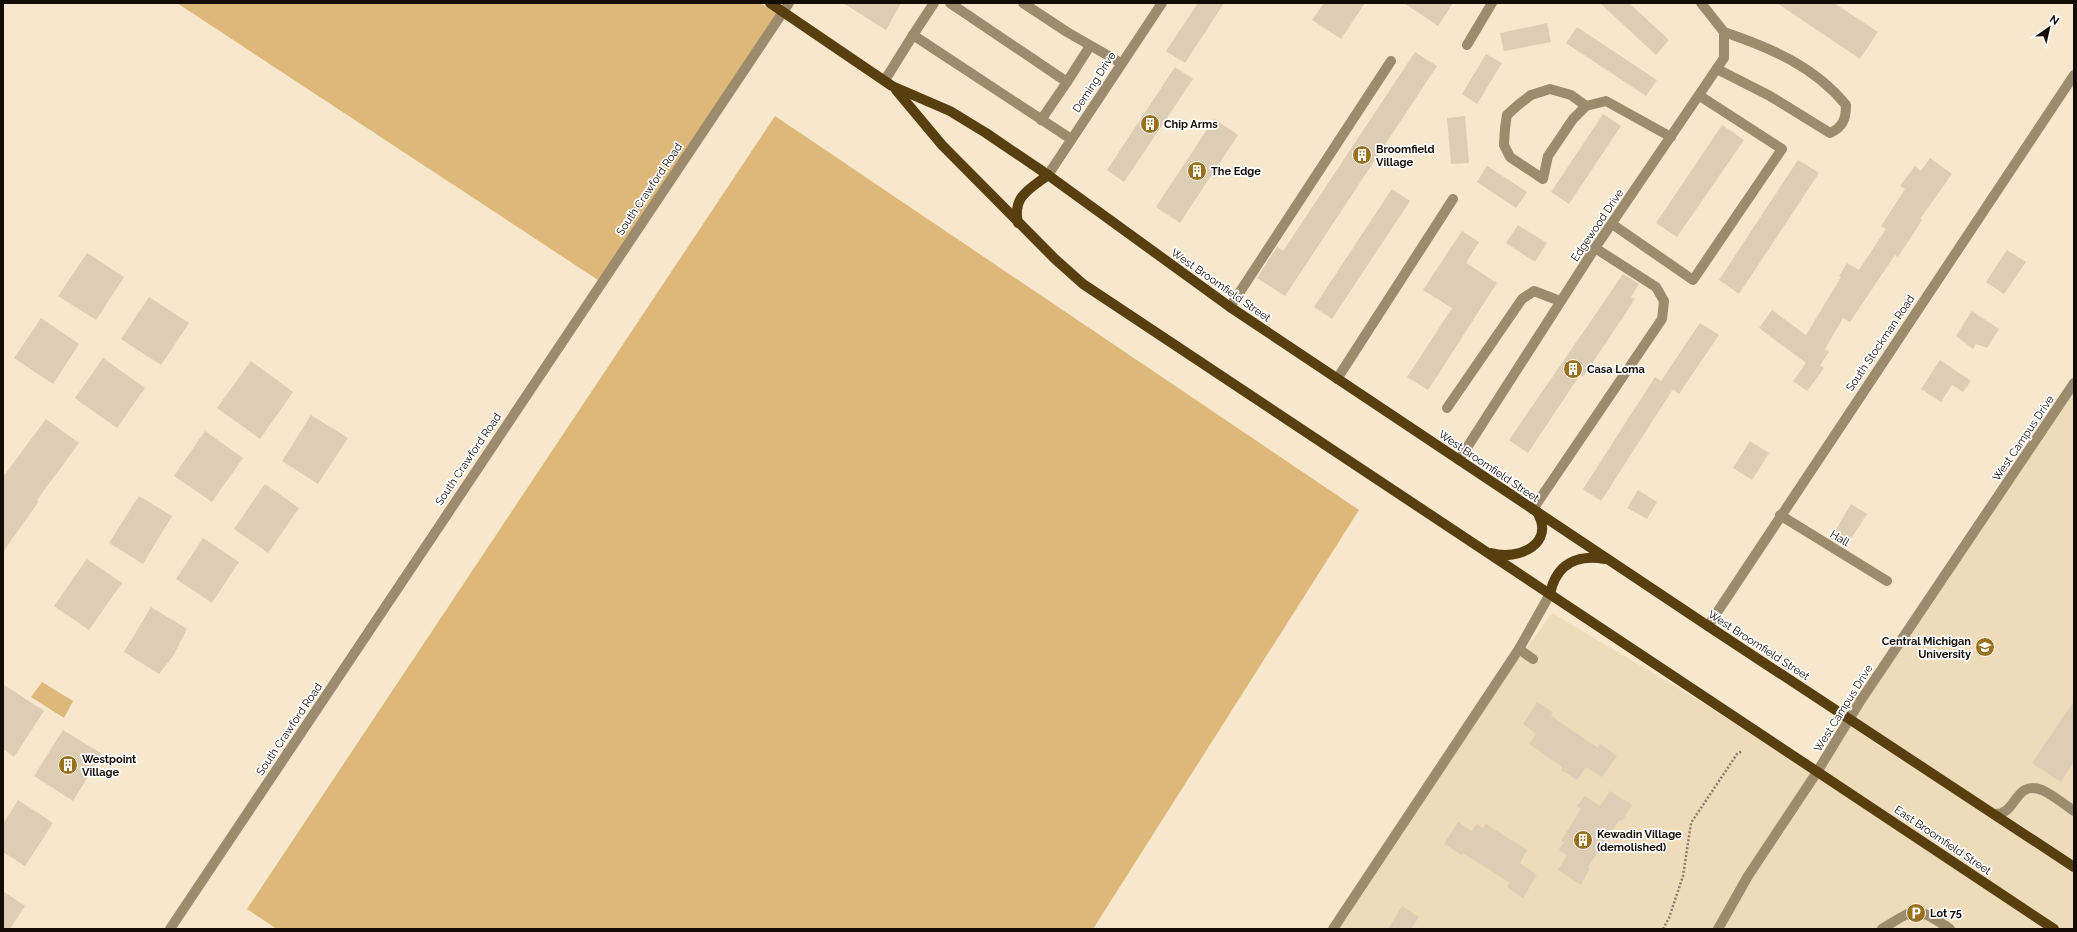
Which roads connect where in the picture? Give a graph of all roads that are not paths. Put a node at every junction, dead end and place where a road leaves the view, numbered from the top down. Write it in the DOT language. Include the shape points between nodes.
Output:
graph roads {
  1 [pos="770,3"];
  2 [pos="934,3"];
  3 [pos="950,3"];
  4 [pos="1023,3"];
  5 [pos="1162,3"];
  6 [pos="1492,3"];
  7 [pos="1701,3"];
  8 [pos="786,7"];
  9 [pos="1724,32"];
  10 [pos="913,34"];
  11 [pos="1467,45"];
  12 [pos="1090,46"];
  13 [pos="1391,62"];
  14 [pos="1121,63"];
  15 [pos="1717,69"];
  16 [pos="2074,75"];
  17 [pos="1067,82"];
  18 [pos="888,83"];
  19 [pos="1700,96"];
  20 [pos="1586,106"];
  21 [pos="1041,120"];
  22 [pos="1672,137"];
  23 [pos="1071,139"];
  24 [pos="1048,175"];
  25 [pos="1452,199"];
  26 [pos="1018,223"];
  27 [pos="1612,224"];
  28 [pos="1595,248"];
  29 [pos="1560,301"];
  30 [pos="1230,307"];
  31 [pos="1337,379"];
  32 [pos="2074,383"];
  33 [pos="1447,408"];
  34 [pos="1459,460"];
  35 [pos="1535,510"];
  36 [pos="1780,515"];
  37 [pos="1486,552"];
  38 [pos="1609,560"];
  39 [pos="1887,581"];
  40 [pos="1550,594"];
  41 [pos="1708,626"];
  42 [pos="1519,649"];
  43 [pos="1534,659"];
  44 [pos="1849,719"];
  45 [pos="1818,772"];
  46 [pos="2074,811"];
  47 [pos="1994,814"];
  48 [pos="2074,867"];
  49 [pos="170,929"];
  50 [pos="1333,929"];
  51 [pos="1718,929"];
  52 [pos="1882,929"];
  53 [pos="1950,929"];
  54 [pos="2054,929"];
  1 -- 8 [label="main road, West Broomfield Street"];
  2 -- 10 [label="street"];
  3 -- 17 [label="street"];
  4 -- 12 [label="street"];
  5 -- 14 [label="street, Deming Drive"];
  6 -- 11 [label="street"];
  7 -- 9 [label="street"];
  8 -- 18 [label="main road, West Broomfield Street"];
  8 -- 49 [label="street, South Crawford Road"];
  9 -- 15 [label="street, Edgewood Drive" via="1724,58"];
  9 -- 15 [label="street" via="1764,46 1802,65 1836,92 1846,105 1846,120 1837,130 1830,133 1770,96"];
  10 -- 18 [label="street"];
  10 -- 21 [label="street"];
  12 -- 14 [label="street"];
  12 -- 17 [label="street"];
  13 -- 30 [label="street"];
  14 -- 23 [label="street, Deming Drive"];
  15 -- 19 [label="street, Edgewood Drive"];
  16 -- 36 [label="street, South Stockman Road"];
  17 -- 21 [label="street"];
  18 -- 24 [label="main road, West Broomfield Street" via="964,118"];
  18 -- 26 [label="main road, West Broomfield Street" via="938,140"];
  19 -- 22 [label="street, Edgewood Drive"];
  19 -- 27 [label="street" via="1782,149 1693,280"];
  20 -- 20 [label="street" via="1573,119 1548,156 1543,179 1510,157 1504,145 1507,115 1531,95 1550,89 1571,95"];
  20 -- 22 [label="street" via="1606,101"];
  21 -- 23 [label="street"];
  22 -- 27 [label="street, Edgewood Drive"];
  23 -- 24 [label="street, Deming Drive"];
  24 -- 26 [label="main road" via="1020,198 1016,209"];
  24 -- 30 [label="main road, West Broomfield Street"];
  25 -- 31 [label="street"];
  26 -- 37 [label="main road, West Broomfield Street" via="1083,284"];
  27 -- 28 [label="street, Edgewood Drive"];
  28 -- 29 [label="street, Edgewood Drive"];
  28 -- 35 [label="street" via="1656,287 1664,301 1662,318"];
  29 -- 33 [label="street" via="1534,291 1522,298"];
  29 -- 34 [label="street, Edgewood Drive"];
  30 -- 31 [label="main road, West Broomfield Street"];
  31 -- 34 [label="main road, West Broomfield Street"];
  32 -- 44 [label="street, West Campus Drive"];
  34 -- 35 [label="main road, West Broomfield Street"];
  35 -- 37 [label="main road" via="1541,521 1542,535 1529,550 1506,556"];
  35 -- 38 [label="main road, West Broomfield Street"];
  36 -- 39 [label="street, Hall"];
  36 -- 41 [label="street, South Stockman Road"];
  37 -- 40 [label="main road, West Broomfield Street"];
  38 -- 40 [label="main road" via="1587,557 1574,560 1559,573"];
  38 -- 41 [label="main road, West Broomfield Street"];
  40 -- 42 [label="street"];
  40 -- 45 [label="main road, West Broomfield Street"];
  41 -- 44 [label="main road, West Broomfield Street"];
  42 -- 43 [label="street"];
  42 -- 50 [label="street"];
  44 -- 45 [label="street, West Campus Drive"];
  44 -- 47 [label="main road, West Broomfield Street"];
  45 -- 51 [label="street, West Campus Drive" via="1748,876"];
  45 -- 54 [label="main road, East Broomfield Street"];
  46 -- 47 [label="street" via="2043,790 2033,788 2023,790 2005,813"];
  47 -- 48 [label="main road, West Broomfield Street"];
  52 -- 53 [label="street" via="1909,913 1923,912"];
}
